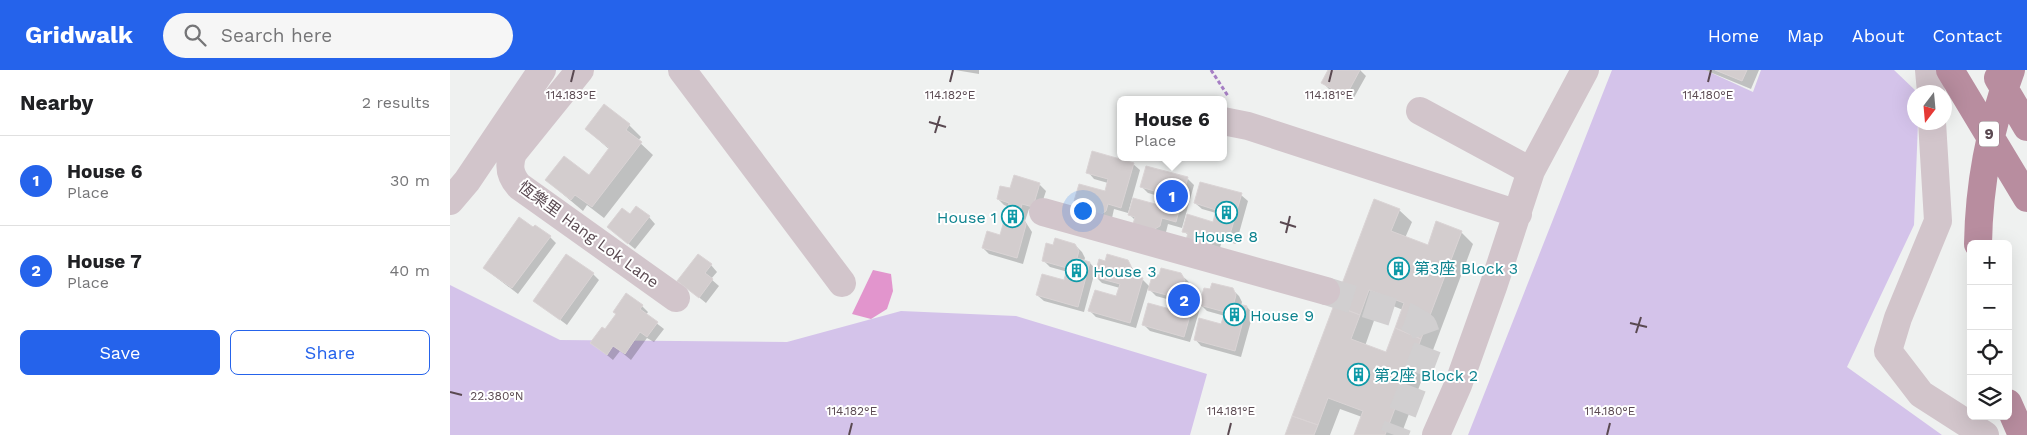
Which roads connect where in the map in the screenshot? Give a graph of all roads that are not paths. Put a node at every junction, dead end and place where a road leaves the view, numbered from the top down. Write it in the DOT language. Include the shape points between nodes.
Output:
graph roads {
  1 [pos="542,70"];
  2 [pos="580,70"];
  3 [pos="682,70"];
  4 [pos="1585,70"];
  5 [pos="1929,70"];
  6 [pos="1950,70"];
  7 [pos="1993,70"];
  8 [pos="2012,70"];
  9 [pos="1930,85"];
  10 [pos="1420,111"];
  11 [pos="1227,122"];
  12 [pos="2027,127"];
  13 [pos="1932,130"];
  14 [pos="1530,172"];
  15 [pos="2027,198"];
  16 [pos="450,201"];
  17 [pos="1043,212"];
  18 [pos="1518,214"];
  19 [pos="1978,240"];
  20 [pos="842,283"];
  21 [pos="1326,291"];
  22 [pos="676,298"];
  23 [pos="2012,412"];
  24 [pos="1436,435"];
  25 [pos="1985,435"];
  26 [pos="2022,435"];
  1 -- 16 [label="street"];
  2 -- 22 [label="street, 恆樂里 Hang Lok Lane" via="513,153 511,174 519,186"];
  3 -- 20 [label="street"];
  4 -- 14 [label="street"];
  5 -- 9 [label="street"];
  6 -- 15 [label="highway, 9"];
  7 -- 12 [label="highway, 9"];
  8 -- 19 [label="highway" via="1992,127 1986,157"];
  10 -- 14 [label="street"];
  11 -- 18 [label="street"];
  13 -- 25 [label="street" via="1938,221 1898,318 1888,351 1921,394"];
  14 -- 18 [label="street"];
  17 -- 21 [label="street"];
  18 -- 24 [label="street" via="1458,385"];
  23 -- 26 [label="highway"];
}
